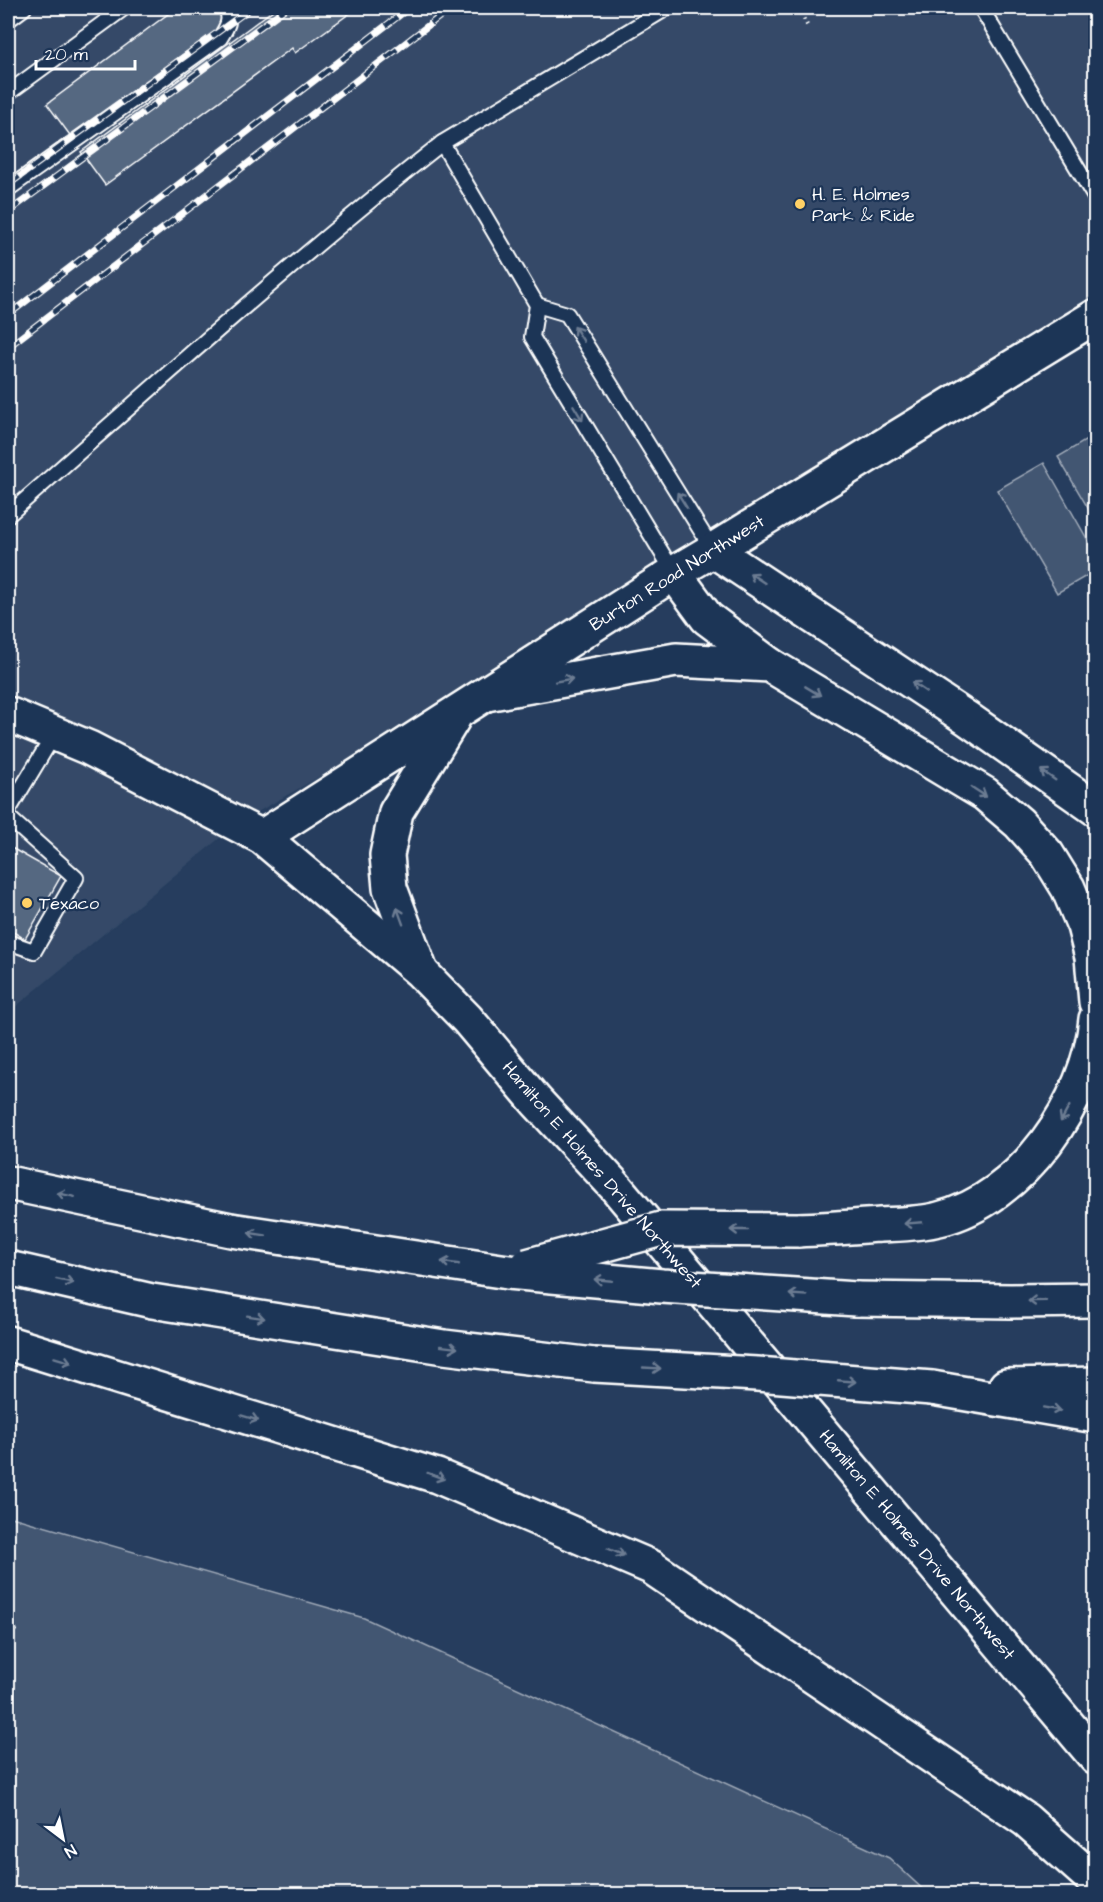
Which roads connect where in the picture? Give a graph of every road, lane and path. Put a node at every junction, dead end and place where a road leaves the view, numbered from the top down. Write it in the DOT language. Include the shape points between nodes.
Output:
graph roads {
  1 [pos="24,8"];
  2 [pos="124,8"];
  3 [pos="225,8"];
  4 [pos="667,8"];
  5 [pos="798,8"];
  6 [pos="981,8"];
  7 [pos="8,20"];
  8 [pos="809,29"];
  9 [pos="8,93"];
  10 [pos="442,143"];
  11 [pos="8,189"];
  12 [pos="1095,199"];
  13 [pos="537,305"];
  14 [pos="1095,316"];
  15 [pos="8,514"];
  16 [pos="713,550"];
  17 [pos="674,573"];
  18 [pos="770,665"];
  19 [pos="486,694"];
  20 [pos="457,712"];
  21 [pos="8,714"];
  22 [pos="55,733"];
  23 [pos="1095,809"];
  24 [pos="8,811"];
  25 [pos="8,817"];
  26 [pos="262,837"];
  27 [pos="8,942"];
  28 [pos="420,971"];
  29 [pos="1095,1002"];
  30 [pos="1095,1019"];
  31 [pos="8,1183"];
  32 [pos="8,1268"];
  33 [pos="508,1272"];
  34 [pos="1095,1300"];
  35 [pos="8,1343"];
  36 [pos="1095,1384"];
  37 [pos="932,1388"];
  38 [pos="1095,1416"];
  39 [pos="1095,1758"];
  40 [pos="1095,1882"];
  1 -- 7 [label="lane"];
  2 -- 9 [label="lane"];
  3 -- 11 [label="lane" via="228,27 220,38"];
  4 -- 10 [label="lane"];
  5 -- 8 [label="path"];
  6 -- 12 [label="lane"];
  10 -- 13 [label="lane"];
  10 -- 15 [label="lane"];
  16 -- 13 [label="lane, one-way" via="567,314"];
  13 -- 17 [label="lane, one-way" via="532,337"];
  14 -- 16 [label="main road, Burton Road Northwest"];
  16 -- 17 [label="main road, Burton Road Northwest"];
  23 -- 16 [label="main road, one-way" via="968,719"];
  17 -- 18 [label="main road" via="707,618"];
  17 -- 19 [label="main road, Burton Road Northwest"];
  19 -- 18 [label="main road, one-way" via="676,660"];
  18 -- 29 [label="main road, one-way" via="985,795 1019,823 1047,854 1084,926 1092,957"];
  19 -- 20 [label="main road, Burton Road Northwest"];
  20 -- 26 [label="main road, Burton Road Northwest"];
  28 -- 20 [label="main road, one-way" via="390,888 387,855 396,812"];
  21 -- 22 [label="main road, Hamilton E Holmes Drive Northwest"];
  22 -- 24 [label="lane"];
  22 -- 26 [label="main road, Hamilton E Holmes Drive Northwest"];
  25 -- 27 [label="lane" via="76,878 34,951"];
  26 -- 28 [label="main road, Hamilton E Holmes Drive Northwest"];
  28 -- 39 [label="main road, Hamilton E Holmes Drive Northwest" via="614,1185"];
  30 -- 33 [label="main road, one-way, bridge" via="1087,1064 1064,1116 1032,1159 981,1202 940,1219 918,1223 798,1230 661,1229"];
  33 -- 31 [label="main road, one-way" via="231,1230"];
  32 -- 37 [label="main road, one-way, bridge" via="152,1301 444,1347 594,1365"];
  34 -- 33 [label="main road, one-way, bridge" via="856,1299"];
  35 -- 40 [label="main road, one-way" via="437,1476 651,1567 1026,1820"];
  36 -- 37 [label="main road"];
  37 -- 38 [label="main road, one-way"];
}
